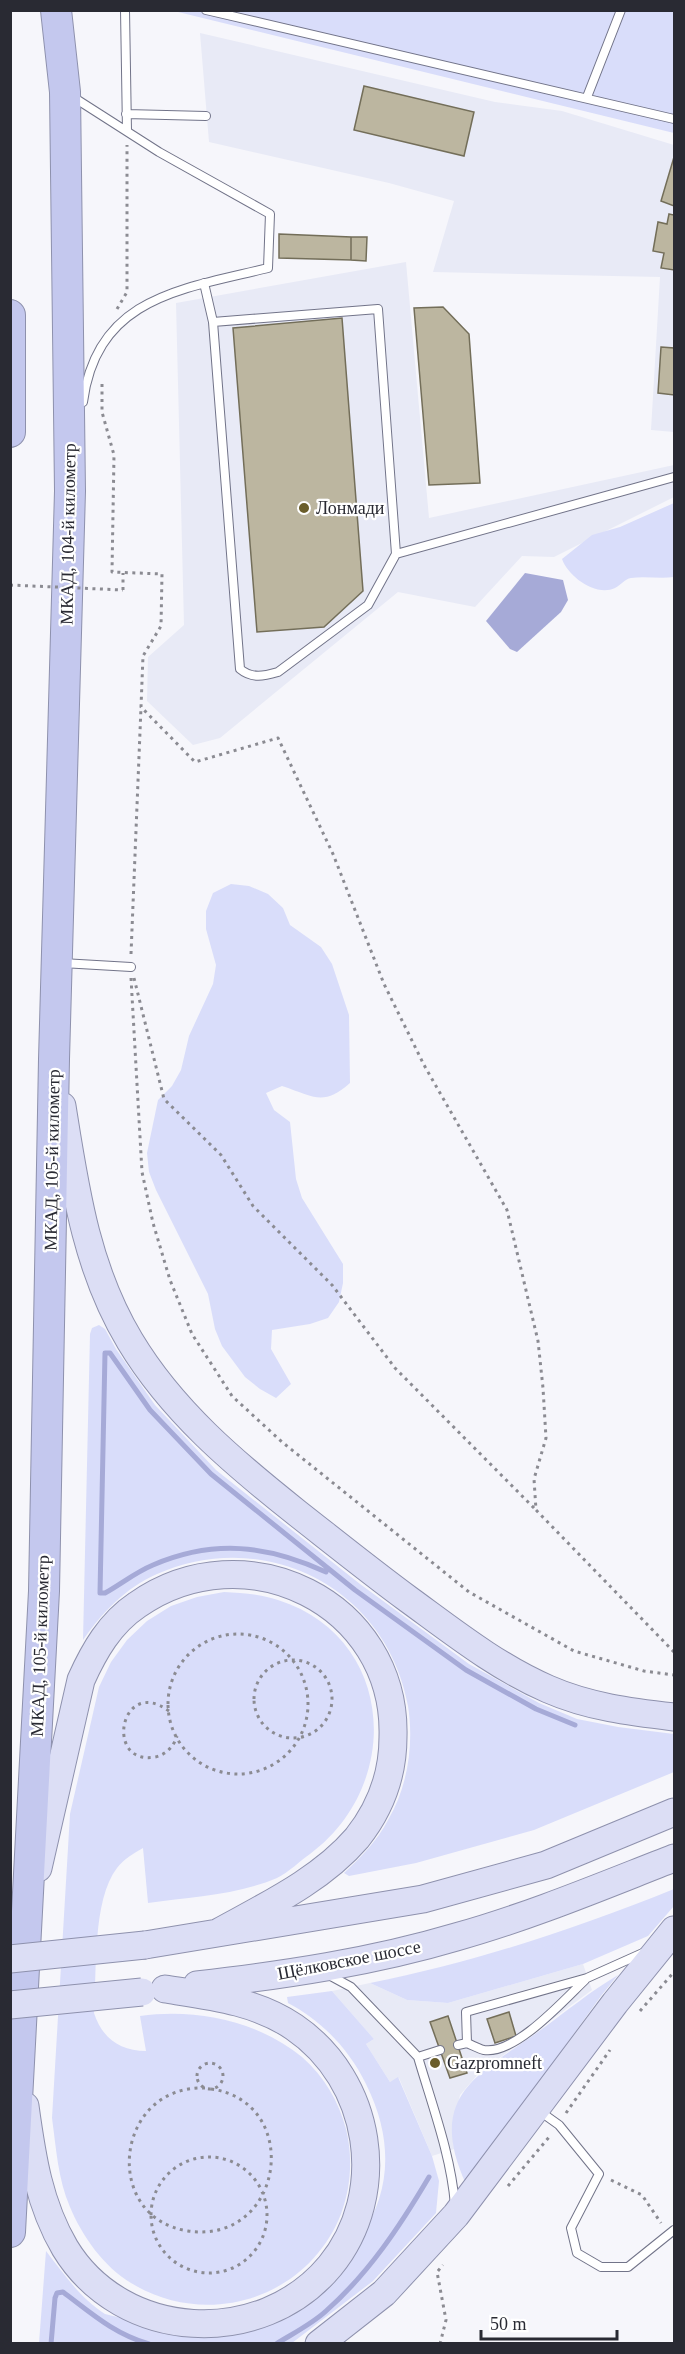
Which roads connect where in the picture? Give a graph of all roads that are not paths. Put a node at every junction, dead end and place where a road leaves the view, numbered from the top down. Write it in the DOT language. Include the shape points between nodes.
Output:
graph roads {
  1 [pos="56,10"];
  2 [pos="125,10"];
  3 [pos="206,10"];
  4 [pos="621,10"];
  5 [pos="65,92"];
  6 [pos="587,97"];
  7 [pos="126,114"];
  8 [pos="206,116"];
  9 [pos="675,119"];
  10 [pos="127,131"];
  11 [pos="204,284"];
  12 [pos="10,315"];
  13 [pos="213,322"];
  14 [pos="11,329"];
  15 [pos="81,410"];
  16 [pos="80,422"];
  17 [pos="10,432"];
  18 [pos="675,477"];
  19 [pos="70,491"];
  20 [pos="396,554"];
  21 [pos="57,963"];
  22 [pos="130,967"];
  23 [pos="54,1059"];
  24 [pos="675,1717"];
  25 [pos="675,1812"];
  26 [pos="675,1858"];
  27 [pos="28,1913"];
  28 [pos="219,1932"];
  29 [pos="668,1937"];
  30 [pos="10,1959"];
  31 [pos="309,1970"];
  32 [pos="587,1978"];
  33 [pos="153,1990"];
  34 [pos="10,2005"];
  35 [pos="467,2043"];
  36 [pos="458,2045"];
  37 [pos="440,2050"];
  38 [pos="418,2057"];
  39 [pos="20,2075"];
  40 [pos="535,2109"];
  41 [pos="456,2215"];
  42 [pos="10,2232"];
  43 [pos="672,2232"];
  44 [pos="319,2343"];
  1 -- 5 [label="highway, МКАД, 104-й километр"];
  2 -- 7 [label="lane"];
  3 -- 6 [label="lane"];
  4 -- 6 [label="lane"];
  5 -- 10 [label="lane"];
  5 -- 19 [label="highway, МКАД, 104-й километр"];
  6 -- 9 [label="lane"];
  7 -- 8 [label="lane"];
  7 -- 10 [label="lane"];
  10 -- 11 [label="lane" via="270,214 268,268"];
  11 -- 13 [label="lane"];
  11 -- 15 [label="lane" via="147,302 116,324 96,356"];
  12 -- 14 [label="highway"];
  13 -- 20 [label="lane" via="378,309"];
  13 -- 20 [label="lane" via="240,669 248,675 278,672 368,605"];
  14 -- 17 [label="highway"];
  16 -- 19 [label="lane"];
  18 -- 20 [label="lane"];
  19 -- 21 [label="highway, МКАД, 104-й километр"];
  21 -- 22 [label="lane"];
  21 -- 23 [label="highway, МКАД, 104-й километр"];
  23 -- 24 [label="main road" via="75,1188 95,1272 130,1341 168,1395 227,1457 370,1571 478,1650 546,1689 582,1703"];
  23 -- 27 [label="highway, МКАД, 105-й километр" via="44,1591"];
  25 -- 28 [label="main road" via="546,1865 423,1899"];
  26 -- 31 [label="main road, Щёлковское шоссе" via="554,1906 456,1937"];
  27 -- 28 [label="main road" via="81,1680 94,1652 136,1605 162,1589 223,1573 254,1574 285,1581 313,1594 339,1613 360,1636 377,1662 388,1691 394,1722 393,1753 374,1812 356,1838 334,1860 289,1893"];
  27 -- 39 [label="highway, МКАД, 105-й километр"];
  28 -- 30 [label="main road, bridge" via="145,1945"];
  29 -- 32 [label="lane"];
  29 -- 40 [label="main road"];
  31 -- 33 [label="main road, Щёлковское шоссе"];
  31 -- 38 [label="lane" via="323,1972 351,1987"];
  32 -- 35 [label="lane" via="545,2021 509,2044 485,2050"];
  32 -- 35 [label="lane" via="466,2012"];
  33 -- 34 [label="main road, Щёлковское шоссе, bridge"];
  33 -- 39 [label="main road" via="225,1998 264,2011 294,2027 342,2075 357,2105 365,2138 367,2172 353,2227 330,2266 306,2290 277,2308 245,2320 212,2325 177,2323 114,2299 88,2277 46,2212 33,2166"];
  35 -- 36 [label="lane"];
  37 -- 38 [label="lane"];
  38 -- 41 [label="lane" via="454,2187"];
  39 -- 42 [label="highway, МКАД, 105-й километр"];
  40 -- 41 [label="main road"];
  40 -- 43 [label="lane" via="559,2125 599,2174 571,2229 577,2253 601,2267 628,2267"];
  41 -- 44 [label="main road" via="384,2293"];
}
